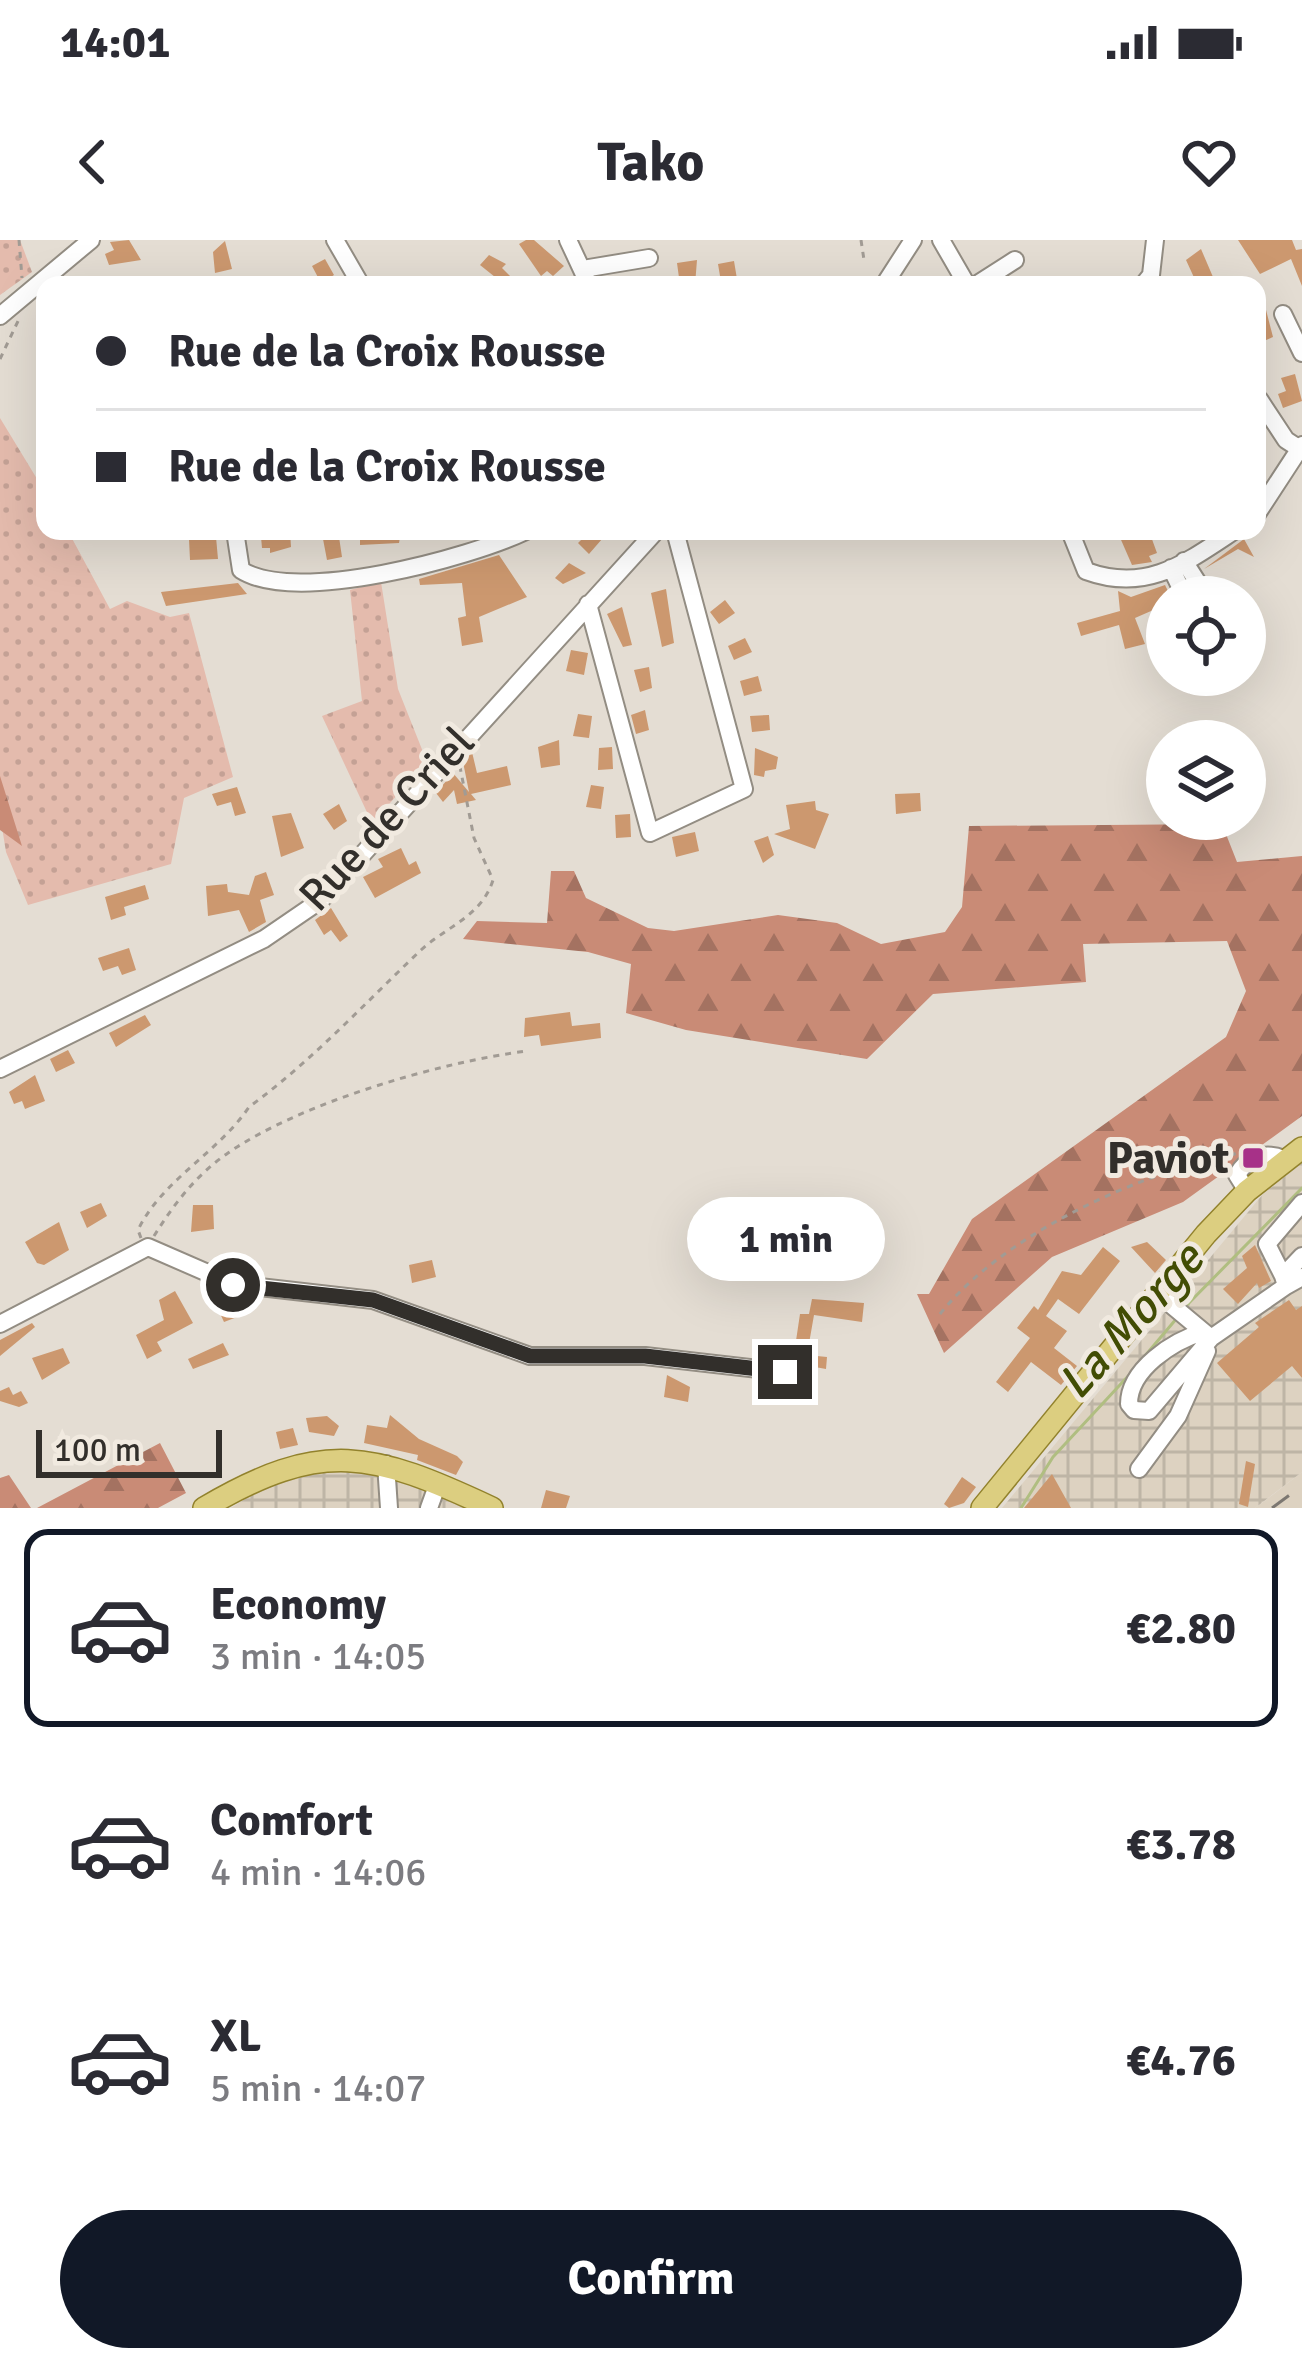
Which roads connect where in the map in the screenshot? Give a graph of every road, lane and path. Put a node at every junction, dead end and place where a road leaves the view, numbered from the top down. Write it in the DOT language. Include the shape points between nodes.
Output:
graph roads {
  1 [pos="19,240"];
  2 [pos="91,240"];
  3 [pos="334,240"];
  4 [pos="568,240"];
  5 [pos="861,240"];
  6 [pos="913,240"];
  7 [pos="941,240"];
  8 [pos="1155,240"];
  9 [pos="649,258"];
  10 [pos="864,260"];
  11 [pos="1015,260"];
  12 [pos="50,276"];
  13 [pos="356,276"];
  14 [pos="586,276"];
  15 [pos="589,276"];
  16 [pos="890,276"];
  17 [pos="962,276"];
  18 [pos="990,276"];
  19 [pos="1150,276"];
  20 [pos="36,288"];
  21 [pos="22,292"];
  22 [pos="1282,314"];
  23 [pos="20,317"];
  24 [pos="0,320"];
  25 [pos="0,337"];
  26 [pos="1302,353"];
  27 [pos="0,359"];
  28 [pos="1266,410"];
  29 [pos="1301,447"];
  30 [pos="1266,500"];
  31 [pos="237,540"];
  32 [pos="480,540"];
  33 [pos="507,540"];
  34 [pos="648,540"];
  35 [pos="677,540"];
  36 [pos="1074,540"];
  37 [pos="1219,540"];
  38 [pos="483,551"];
  39 [pos="1178,565"];
  40 [pos="1180,576"];
  41 [pos="1188,576"];
  42 [pos="588,604"];
  43 [pos="456,747"];
  44 [pos="526,1051"];
  45 [pos="0,1069"];
  46 [pos="1254,1146"];
  47 [pos="1293,1153"];
  48 [pos="1302,1202"];
  49 [pos="145,1246"];
  50 [pos="1302,1256"];
  51 [pos="1290,1280"];
  52 [pos="1172,1306"];
  53 [pos="940,1314"];
  54 [pos="0,1324"];
  55 [pos="1207,1335"];
  56 [pos="785,1372"];
  57 [pos="386,1464"];
  58 [pos="1139,1469"];
  59 [pos="438,1483"];
  60 [pos="204,1508"];
  61 [pos="389,1508"];
  62 [pos="429,1508"];
  63 [pos="492,1508"];
  64 [pos="982,1508"];
  1 -- 21 [label="path"];
  2 -- 12 [label="street"];
  3 -- 13 [label="street"];
  4 -- 14 [label="street"];
  5 -- 10 [label="path"];
  6 -- 16 [label="street"];
  7 -- 17 [label="street"];
  8 -- 19 [label="street"];
  9 -- 15 [label="street"];
  11 -- 18 [label="street"];
  20 -- 24 [label="street"];
  22 -- 26 [label="street"];
  23 -- 27 [label="path"];
  24 -- 25 [label="street"];
  28 -- 29 [label="street" via="1286,440"];
  29 -- 30 [label="street"];
  31 -- 38 [label="street" via="242,570 278,582"];
  32 -- 38 [label="street"];
  33 -- 38 [label="street"];
  34 -- 42 [label="street, Rue de Criel"];
  35 -- 42 [label="street" via="743,789 650,832"];
  36 -- 39 [label="street" via="1086,572 1136,581"];
  37 -- 39 [label="street"];
  39 -- 40 [label="street"];
  39 -- 41 [label="street"];
  42 -- 43 [label="street, Rue de Criel"];
  43 -- 45 [label="street, Rue de Criel" via="321,900 264,939"];
  43 -- 49 [label="path" via="490,889 463,923 427,944 178,1177 138,1230"];
  44 -- 49 [label="path" via="446,1065 265,1132 194,1181"];
  46 -- 53 [label="path" via="1149,1179 1042,1233 963,1286"];
  47 -- 52 [label="main road" via="1239,1198"];
  48 -- 51 [label="street" via="1267,1244"];
  49 -- 54 [label="street"];
  49 -- 56 [label="street" via="233,1285 373,1300 530,1356 645,1356"];
  50 -- 51 [label="street"];
  51 -- 55 [label="street"];
  52 -- 55 [label="street"];
  52 -- 64 [label="main road"];
  55 -- 55 [label="street" via="1149,1411 1129,1405 1131,1388 1172,1341"];
  55 -- 58 [label="street" via="1178,1416"];
  57 -- 59 [label="main road"];
  57 -- 60 [label="main road" via="300,1464"];
  57 -- 61 [label="street"];
  59 -- 62 [label="street"];
  59 -- 63 [label="main road"];
}
